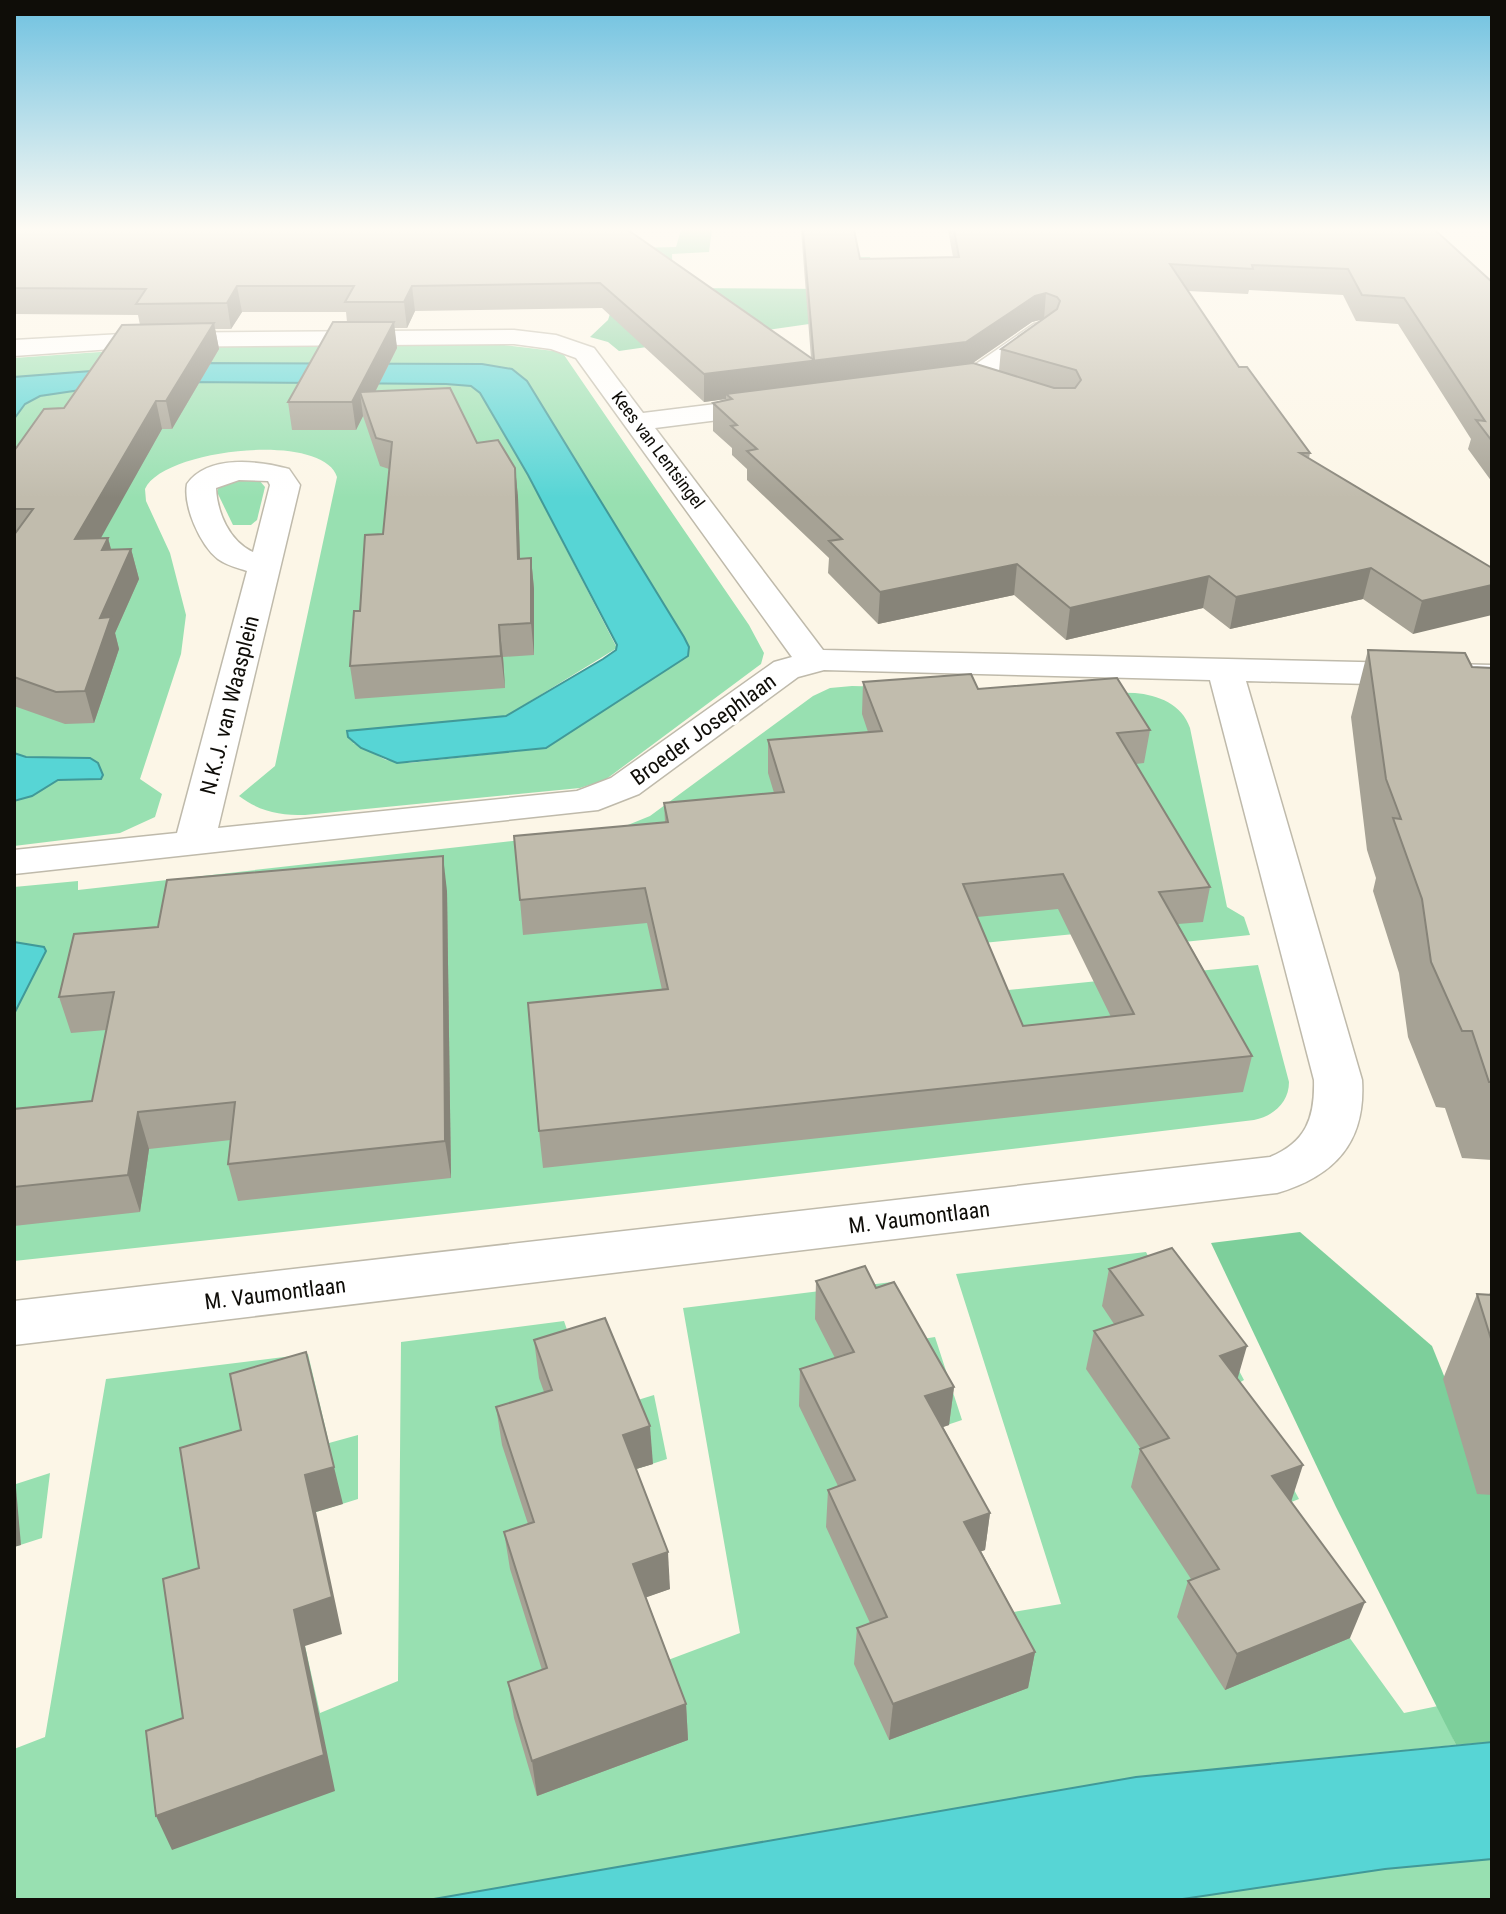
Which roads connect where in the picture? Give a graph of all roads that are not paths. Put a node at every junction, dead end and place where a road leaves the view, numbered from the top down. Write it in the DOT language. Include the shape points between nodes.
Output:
graph roads {
  1 [pos="1043,329"];
  2 [pos="14,348"];
  3 [pos="972,379"];
  4 [pos="942,383"];
  5 [pos="1002,388"];
  6 [pos="805,401"];
  7 [pos="637,422"];
  8 [pos="265,567"];
  9 [pos="813,661"];
  10 [pos="1225,670"];
  11 [pos="1492,676"];
  12 [pos="194,843"];
  13 [pos="14,862"];
  14 [pos="14,1323"];
  1 -- 3 [label="street"];
  2 -- 7 [label="street, Kees van Lentsingel" via="140,340 514,337 556,342 585,353"];
  3 -- 4 [label="street"];
  3 -- 5 [label="street"];
  6 -- 7 [label="street"];
  7 -- 9 [label="street, Kees van Lentsingel"];
  8 -- 12 [label="street, N.K.J. van Waasplein"];
  9 -- 10 [label="street, Broeder Josephlaan"];
  9 -- 12 [label="street, Broeder Josephlaan" via="773,678 607,795 559,805"];
  10 -- 11 [label="street, Broeder Josephlaan"];
  10 -- 14 [label="street, M. Vaumontlaan" via="1338,1080 1336,1123 1326,1142 1295,1168 1277,1175"];
  12 -- 13 [label="street, Broeder Josephlaan"];
}
